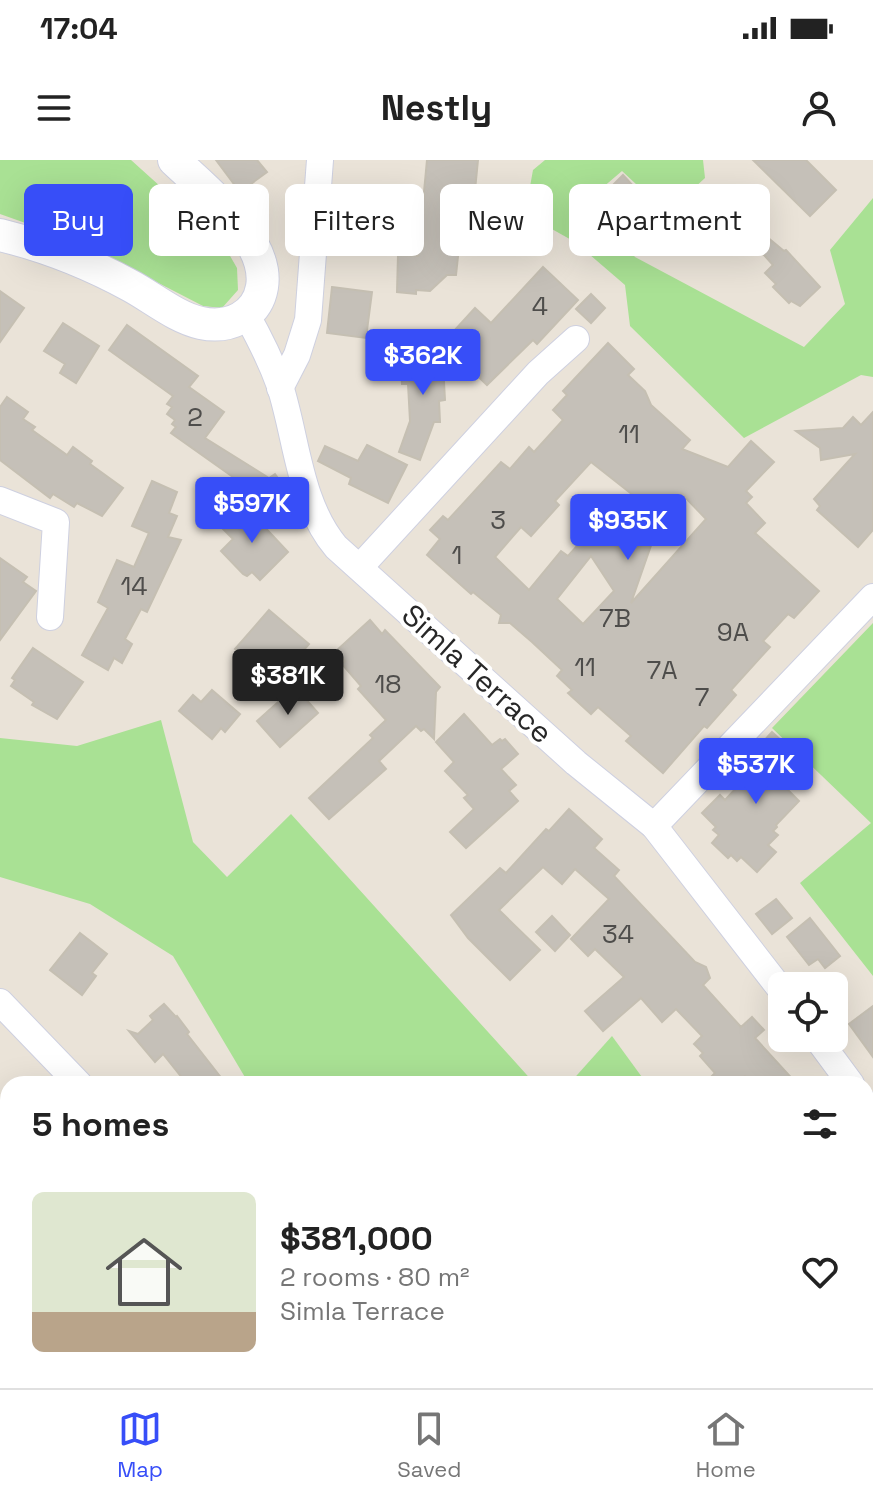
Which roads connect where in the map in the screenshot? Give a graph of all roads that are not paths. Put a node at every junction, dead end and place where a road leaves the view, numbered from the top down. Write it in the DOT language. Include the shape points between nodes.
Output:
graph roads {
  1 [pos="174,160"];
  2 [pos="320,160"];
  3 [pos="0,235"];
  4 [pos="246,314"];
  5 [pos="576,339"];
  6 [pos="280,388"];
  7 [pos="0,500"];
  8 [pos="360,567"];
  9 [pos="873,597"];
  10 [pos="50,617"];
  11 [pos="654,826"];
  12 [pos="768,973"];
  13 [pos="0,1002"];
  14 [pos="827,1052"];
  15 [pos="71,1076"];
  16 [pos="845,1076"];
  1 -- 4 [label="street" via="239,225 257,254 263,281"];
  2 -- 6 [label="street" via="308,320"];
  3 -- 4 [label="street" via="78,260 200,323 233,323"];
  4 -- 6 [label="street, Simla Terrace"];
  5 -- 8 [label="street" via="538,373"];
  6 -- 8 [label="street, Simla Terrace" via="312,508 323,531"];
  7 -- 10 [label="street" via="56,522"];
  8 -- 11 [label="street, Simla Terrace" via="576,763"];
  9 -- 11 [label="street"];
  11 -- 12 [label="street, Simla Terrace"];
  13 -- 15 [label="street"];
  14 -- 16 [label="street"];
}
